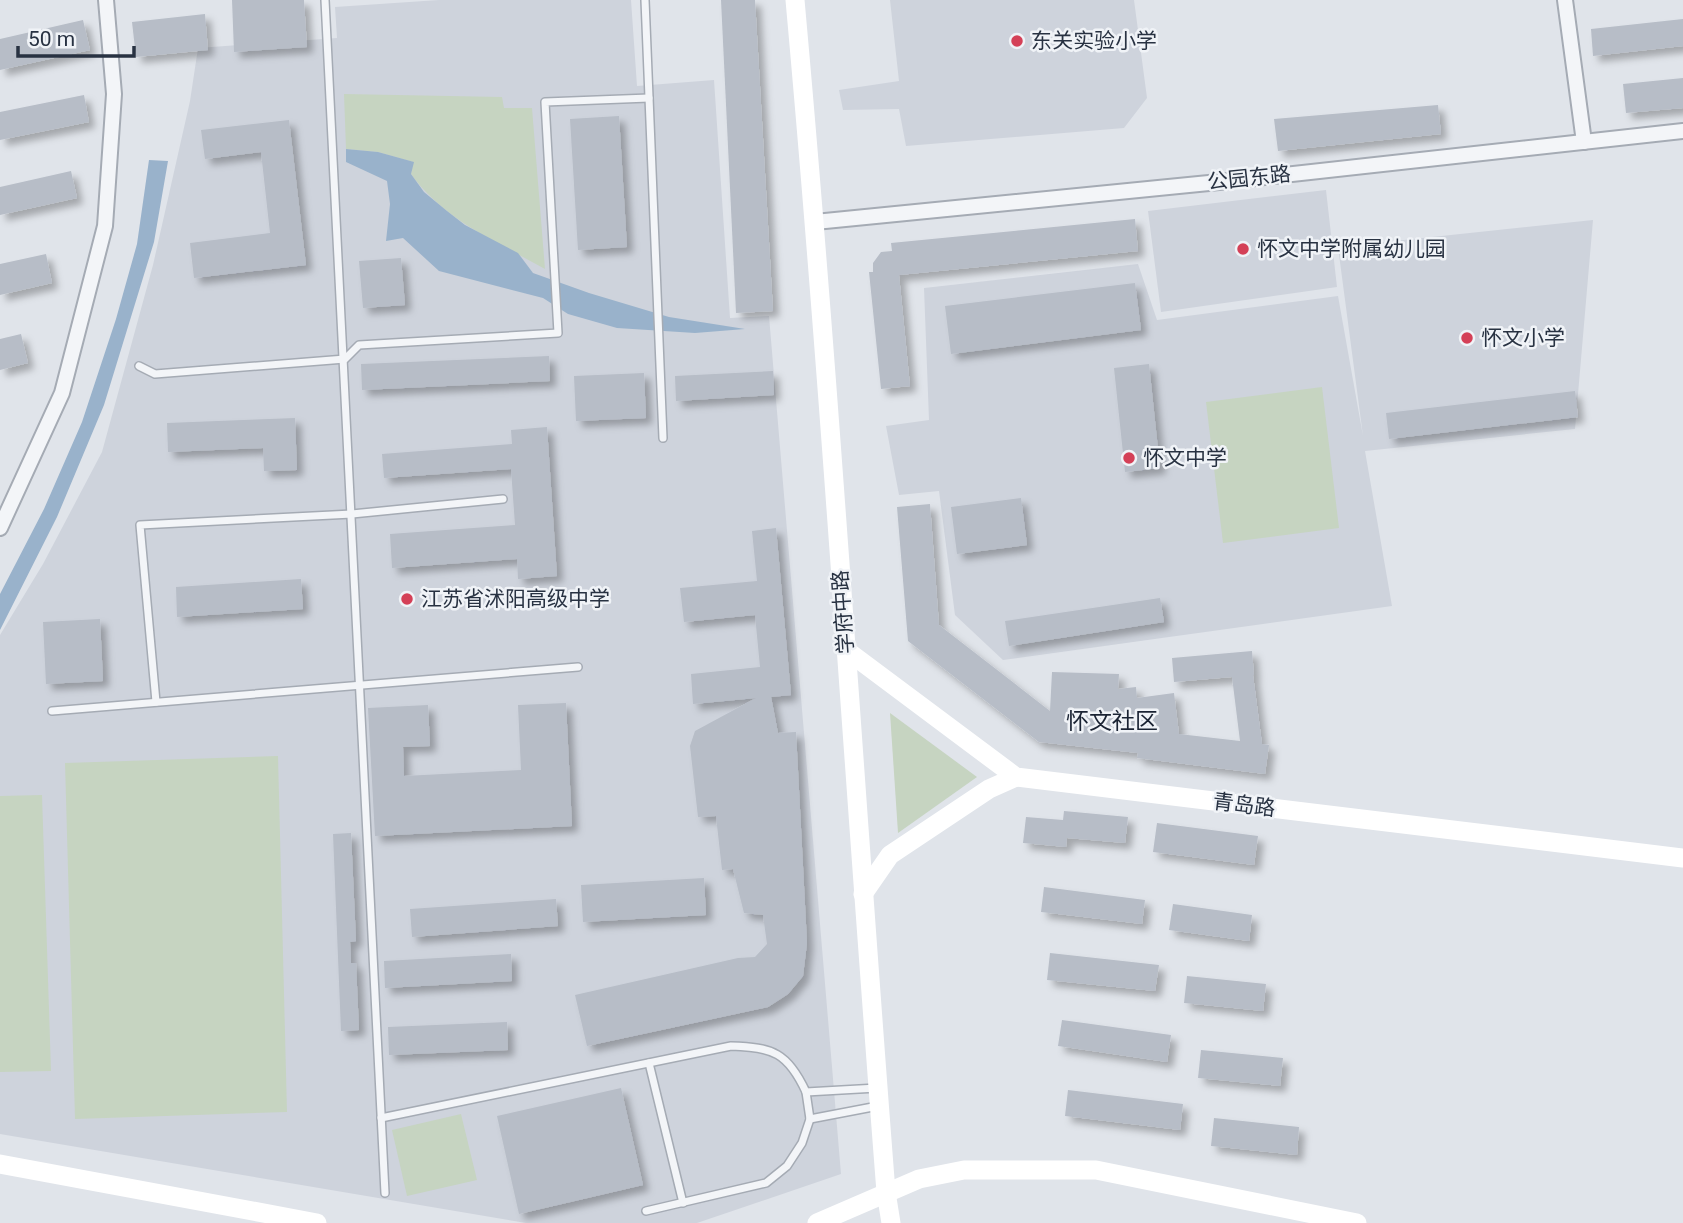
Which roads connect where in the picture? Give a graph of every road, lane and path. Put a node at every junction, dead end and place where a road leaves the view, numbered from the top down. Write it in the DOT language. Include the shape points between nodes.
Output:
graph roads {
  1 [pos="106,0"];
  2 [pos="326,0"];
  3 [pos="646,0"];
  4 [pos="795,0"];
  5 [pos="1565,0"];
  6 [pos="649,99"];
  7 [pos="1683,131"];
  8 [pos="1584,142"];
  9 [pos="815,222"];
  10 [pos="345,359"];
  11 [pos="139,366"];
  12 [pos="663,438"];
  13 [pos="503,499"];
  14 [pos="352,514"];
  15 [pos="0,528"];
  16 [pos="846,650"];
  17 [pos="578,667"];
  18 [pos="360,685"];
  19 [pos="156,702"];
  20 [pos="52,711"];
  21 [pos="1016,777"];
  22 [pos="1683,858"];
  23 [pos="863,894"];
  24 [pos="649,1063"];
  25 [pos="806,1093"];
  26 [pos="879,1097"];
  27 [pos="381,1118"];
  28 [pos="810,1119"];
  29 [pos="0,1164"];
  30 [pos="886,1192"];
  31 [pos="385,1194"];
  32 [pos="683,1203"];
  33 [pos="646,1211"];
  34 [pos="317,1223"];
  35 [pos="817,1223"];
  36 [pos="891,1223"];
  37 [pos="1357,1223"];
  1 -- 15 [label="street" via="114,94 105,226 62,394"];
  2 -- 10 [label="lane"];
  3 -- 6 [label="lane"];
  4 -- 9 [label="street, 学府中路"];
  5 -- 8 [label="street"];
  6 -- 10 [label="lane" via="545,102 558,333 359,345"];
  6 -- 12 [label="lane"];
  7 -- 8 [label="street, 公园东路"];
  8 -- 9 [label="street, 公园东路"];
  9 -- 16 [label="street, 学府中路"];
  10 -- 11 [label="lane" via="155,374"];
  10 -- 14 [label="lane"];
  13 -- 14 [label="lane"];
  14 -- 18 [label="lane"];
  14 -- 19 [label="lane" via="140,525"];
  16 -- 21 [label="street, 青岛路"];
  16 -- 23 [label="street, 学府中路"];
  17 -- 18 [label="lane"];
  18 -- 19 [label="lane"];
  18 -- 27 [label="lane"];
  19 -- 20 [label="lane"];
  21 -- 22 [label="street, 青岛路"];
  21 -- 23 [label="street" via="989,789 890,855"];
  23 -- 26 [label="street, 学府中路"];
  24 -- 25 [label="lane" via="731,1046 761,1047 796,1072"];
  24 -- 27 [label="lane"];
  24 -- 32 [label="lane"];
  25 -- 26 [label="lane"];
  25 -- 28 [label="lane"];
  26 -- 28 [label="lane"];
  26 -- 30 [label="street, 学府中路"];
  27 -- 31 [label="lane"];
  28 -- 32 [label="lane" via="787,1166 766,1183"];
  29 -- 34 [label="street"];
  30 -- 35 [label="street"];
  30 -- 36 [label="street, 学府中路"];
  30 -- 37 [label="street" via="919,1179 964,1170 1096,1170"];
  32 -- 33 [label="lane"];
}
